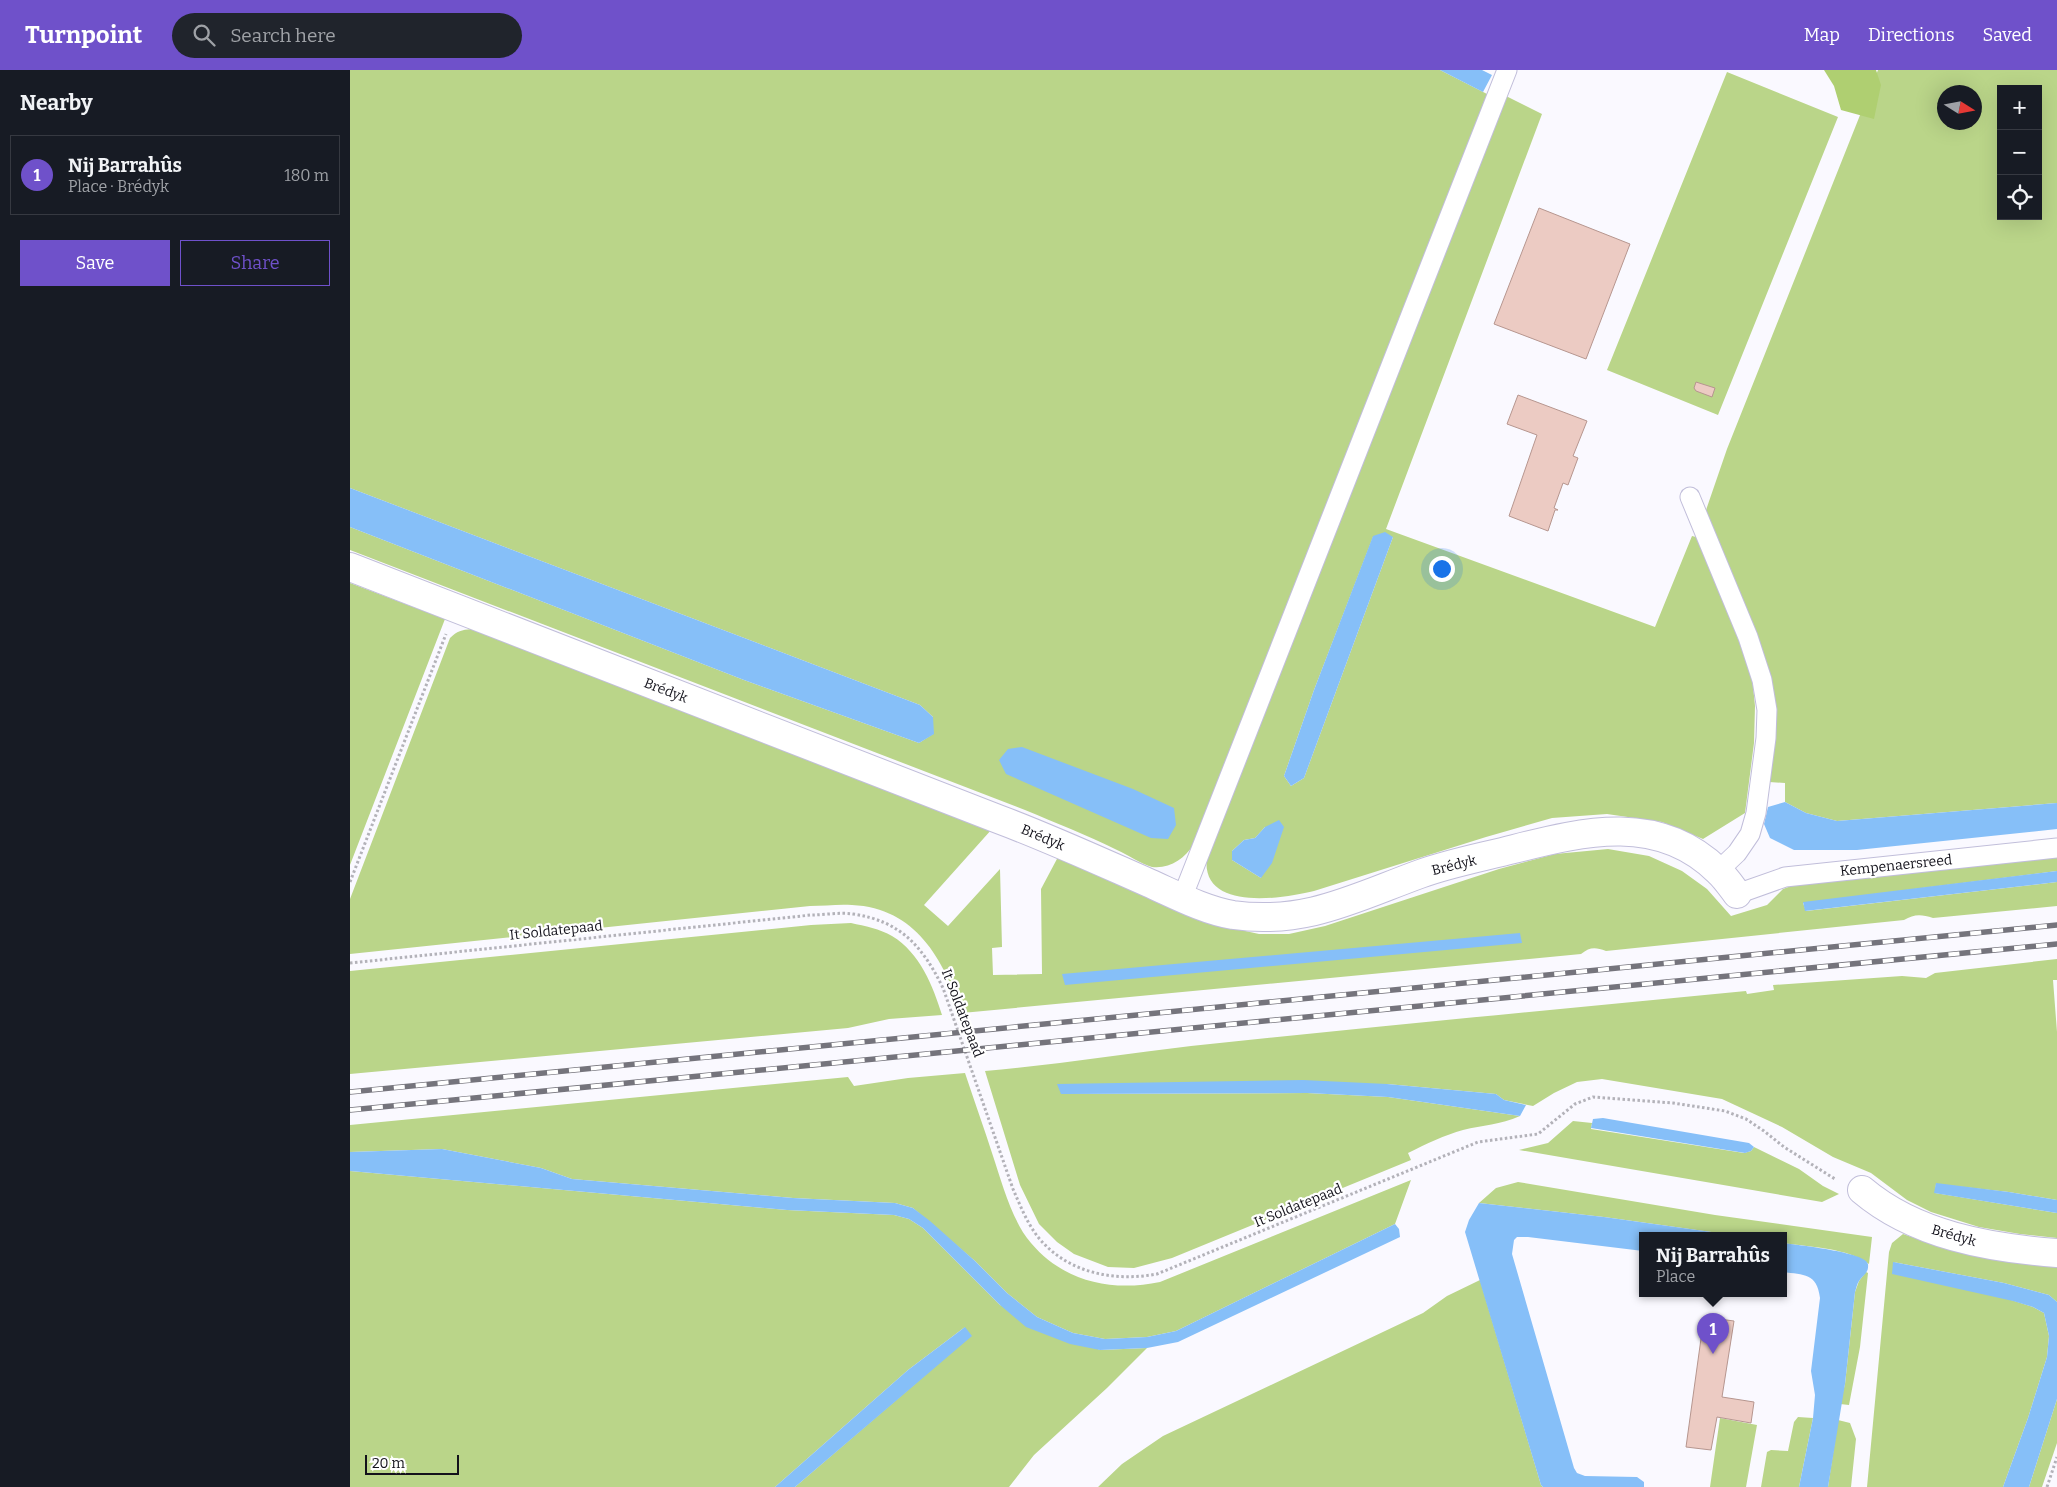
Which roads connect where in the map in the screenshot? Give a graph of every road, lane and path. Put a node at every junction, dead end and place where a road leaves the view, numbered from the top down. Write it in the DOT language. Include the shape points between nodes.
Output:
graph roads {
  1 [pos="1507,70"];
  2 [pos="1690,497"];
  3 [pos="350,567"];
  4 [pos="456,608"];
  5 [pos="2057,848"];
  6 [pos="1718,871"];
  7 [pos="350,882"];
  8 [pos="1737,894"];
  9 [pos="1182,898"];
  10 [pos="350,963"];
  11 [pos="1862,1190"];
  12 [pos="2057,1253"];
  13 [pos="2057,1457"];
  14 [pos="2047,1487"];
  1 -- 9 [label="lane"];
  2 -- 6 [label="lane" via="1748,637 1762,680 1767,710 1756,813 1750,834 1737,853"];
  3 -- 4 [label="street, Brédyk"];
  4 -- 7 [label="path"];
  4 -- 9 [label="street, Brédyk" via="1020,827"];
  5 -- 8 [label="lane, Kempenaersreed" via="1786,877"];
  6 -- 8 [label="street, Brédyk"];
  6 -- 9 [label="street, Brédyk" via="1693,850 1662,836 1605,831 1562,837 1425,872 1304,915 1266,919 1227,914"];
  10 -- 11 [label="path, It Soldatepaad" via="811,915 852,914 897,928 915,943 943,988 1014,1189 1038,1237 1069,1263 1110,1277 1138,1278 1177,1267 1478,1142 1538,1134 1574,1104 1593,1097 1673,1103 1724,1112 1764,1131 1835,1180"];
  11 -- 12 [label="street, Brédyk" via="1892,1212 1927,1228 1976,1242"];
  13 -- 14 [label="path"];
}
